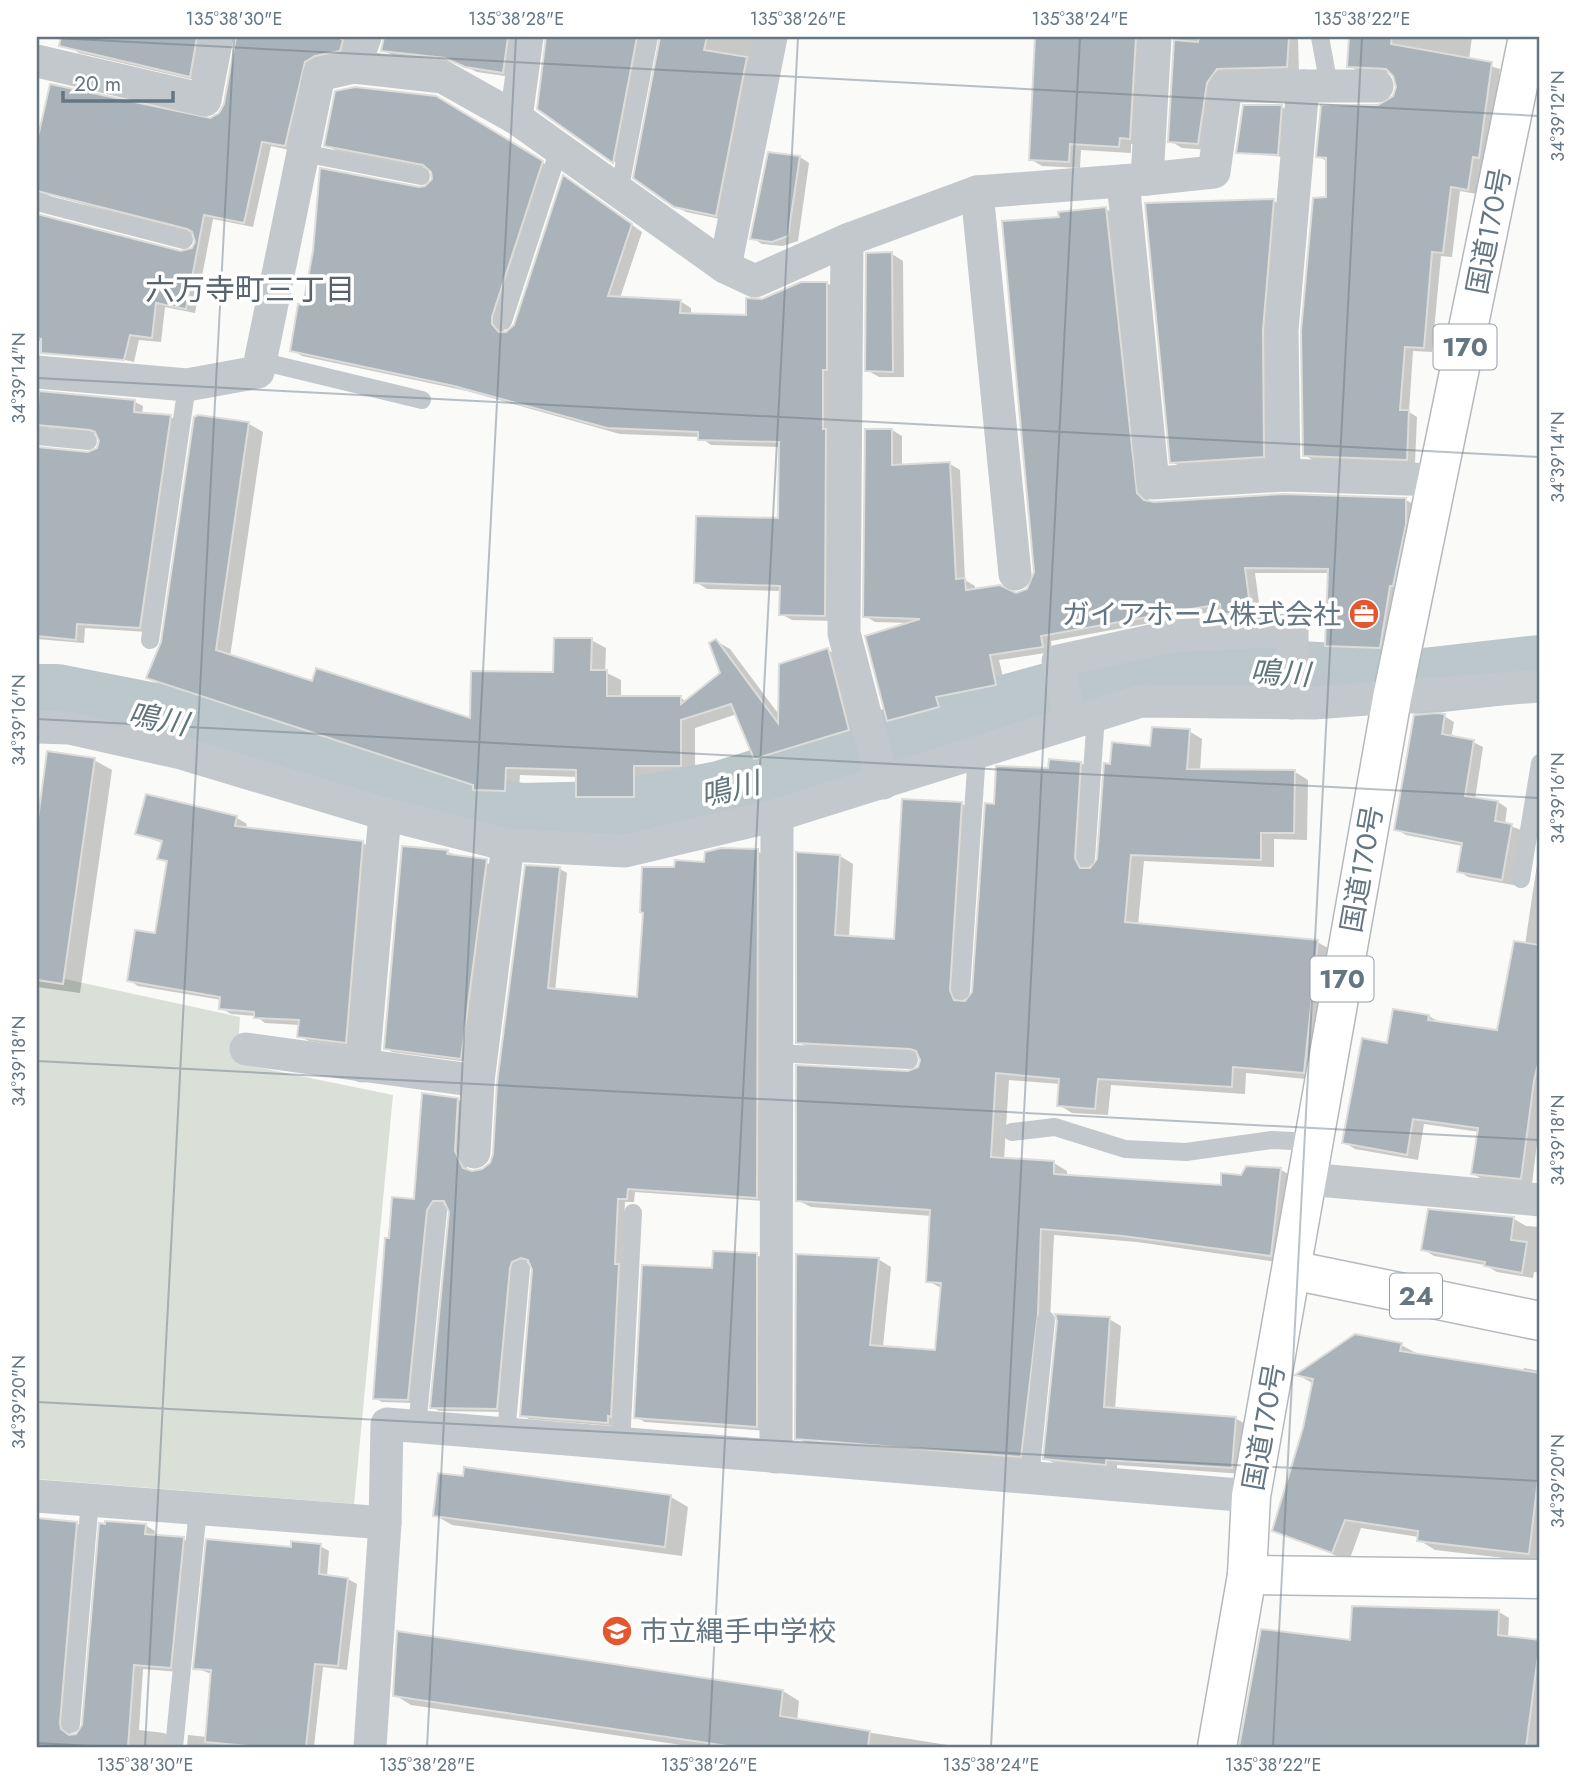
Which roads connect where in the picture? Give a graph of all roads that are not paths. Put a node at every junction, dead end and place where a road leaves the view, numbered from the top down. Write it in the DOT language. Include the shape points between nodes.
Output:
graph roads {
  1 [pos="217,37"];
  2 [pos="365,37"];
  3 [pos="527,37"];
  4 [pos="649,37"];
  5 [pos="772,37"];
  6 [pos="1155,37"];
  7 [pos="1320,37"];
  8 [pos="1528,37"];
  9 [pos="37,61"];
  10 [pos="354,67"];
  11 [pos="1316,86"];
  12 [pos="1377,86"];
  13 [pos="516,118"];
  14 [pos="559,149"];
  15 [pos="303,153"];
  16 [pos="421,176"];
  17 [pos="1135,180"];
  18 [pos="619,192"];
  19 [pos="977,192"];
  20 [pos="37,202"];
  21 [pos="184,240"];
  22 [pos="847,240"];
  23 [pos="725,267"];
  24 [pos="503,321"];
  25 [pos="260,361"];
  26 [pos="37,372"];
  27 [pos="187,386"];
  28 [pos="422,400"];
  29 [pos="37,436"];
  30 [pos="88,440"];
  31 [pos="1284,475"];
  32 [pos="1438,480"];
  33 [pos="1015,575"];
  34 [pos="150,640"];
  35 [pos="1396,681"];
  36 [pos="1540,687"];
  37 [pos="1292,703"];
  38 [pos="1083,719"];
  39 [pos="37,727"];
  40 [pos="977,752"];
  41 [pos="1540,763"];
  42 [pos="883,783"];
  43 [pos="385,814"];
  44 [pos="777,815"];
  45 [pos="508,845"];
  46 [pos="1086,858"];
  47 [pos="1521,879"];
  48 [pos="961,991"];
  49 [pos="246,1049"];
  50 [pos="776,1053"];
  51 [pos="909,1060"];
  52 [pos="363,1066"];
  53 [pos="478,1081"];
  54 [pos="1012,1132"];
  55 [pos="1314,1142"];
  56 [pos="474,1152"];
  57 [pos="1307,1179"];
  58 [pos="1540,1200"];
  59 [pos="439,1211"];
  60 [pos="633,1213"];
  61 [pos="521,1269"];
  62 [pos="1292,1270"];
  63 [pos="1046,1320"];
  64 [pos="1540,1321"];
  65 [pos="416,1427"];
  66 [pos="506,1434"];
  67 [pos="621,1444"];
  68 [pos="776,1457"];
  69 [pos="1030,1478"];
  70 [pos="37,1496"];
  71 [pos="1251,1496"];
  72 [pos="90,1500"];
  73 [pos="198,1509"];
  74 [pos="385,1523"];
  75 [pos="1247,1575"];
  76 [pos="1540,1579"];
  77 [pos="71,1724"];
  78 [pos="174,1747"];
  79 [pos="370,1747"];
  80 [pos="1217,1747"];
  1 -- 9 [label="street" via="205,100"];
  2 -- 10 [label="street"];
  3 -- 13 [label="street"];
  4 -- 18 [label="lane"];
  5 -- 23 [label="street"];
  6 -- 17 [label="street"];
  7 -- 11 [label="lane"];
  8 -- 32 [label="main road, 国道170号 / 170"];
  10 -- 13 [label="street" via="443,77"];
  10 -- 15 [label="street" via="319,75"];
  11 -- 12 [label="street"];
  11 -- 17 [label="street" via="1226,86 1214,172"];
  11 -- 31 [label="street" via="1282,330"];
  13 -- 14 [label="street"];
  14 -- 18 [label="street"];
  14 -- 24 [label="lane"];
  15 -- 16 [label="lane"];
  15 -- 25 [label="street"];
  17 -- 19 [label="street"];
  17 -- 31 [label="street" via="1153,484"];
  18 -- 23 [label="street"];
  19 -- 22 [label="street"];
  19 -- 33 [label="street"];
  20 -- 21 [label="lane"];
  22 -- 23 [label="street" via="755,281"];
  22 -- 42 [label="street" via="844,633"];
  25 -- 27 [label="street" via="258,372"];
  25 -- 28 [label="lane"];
  26 -- 27 [label="street"];
  27 -- 34 [label="lane"];
  29 -- 30 [label="lane"];
  31 -- 32 [label="street"];
  32 -- 35 [label="main road, 国道170号 / 170"];
  35 -- 36 [label="street"];
  35 -- 37 [label="street"];
  35 -- 55 [label="main road, 国道170号 / 170"];
  37 -- 38 [label="street" via="1141,701"];
  37 -- 38 [label="street" via="1292,630 1173,636 1058,661"];
  38 -- 40 [label="street"];
  38 -- 46 [label="lane"];
  39 -- 43 [label="street" via="69,728 181,753"];
  40 -- 42 [label="street"];
  40 -- 48 [label="lane"];
  41 -- 47 [label="lane"];
  42 -- 44 [label="street"];
  43 -- 45 [label="street"];
  43 -- 52 [label="street"];
  44 -- 45 [label="street" via="625,851"];
  44 -- 50 [label="street"];
  45 -- 53 [label="street"];
  49 -- 52 [label="street"];
  50 -- 51 [label="lane"];
  50 -- 68 [label="street"];
  52 -- 53 [label="street"];
  53 -- 56 [label="street"];
  54 -- 55 [label="lane" via="1055,1127 1125,1149 1186,1152 1272,1140"];
  55 -- 57 [label="main road, 国道170号 / 170"];
  57 -- 58 [label="street"];
  57 -- 62 [label="main road, 国道170号 / 170"];
  59 -- 65 [label="lane"];
  60 -- 67 [label="lane"];
  61 -- 66 [label="lane"];
  62 -- 64 [label="main road, 24"];
  62 -- 71 [label="main road, 国道170号 / 170"];
  63 -- 69 [label="lane"];
  65 -- 66 [label="street"];
  65 -- 74 [label="street" via="387,1424"];
  66 -- 67 [label="street"];
  67 -- 68 [label="street"];
  68 -- 69 [label="street"];
  69 -- 71 [label="street"];
  70 -- 72 [label="street"];
  71 -- 75 [label="main road, 国道170号 / 170"];
  72 -- 73 [label="street"];
  72 -- 77 [label="lane"];
  73 -- 74 [label="street"];
  73 -- 78 [label="lane"];
  74 -- 79 [label="street"];
  75 -- 76 [label="main road"];
  75 -- 80 [label="main road, 国道170号 / 170"];
}
